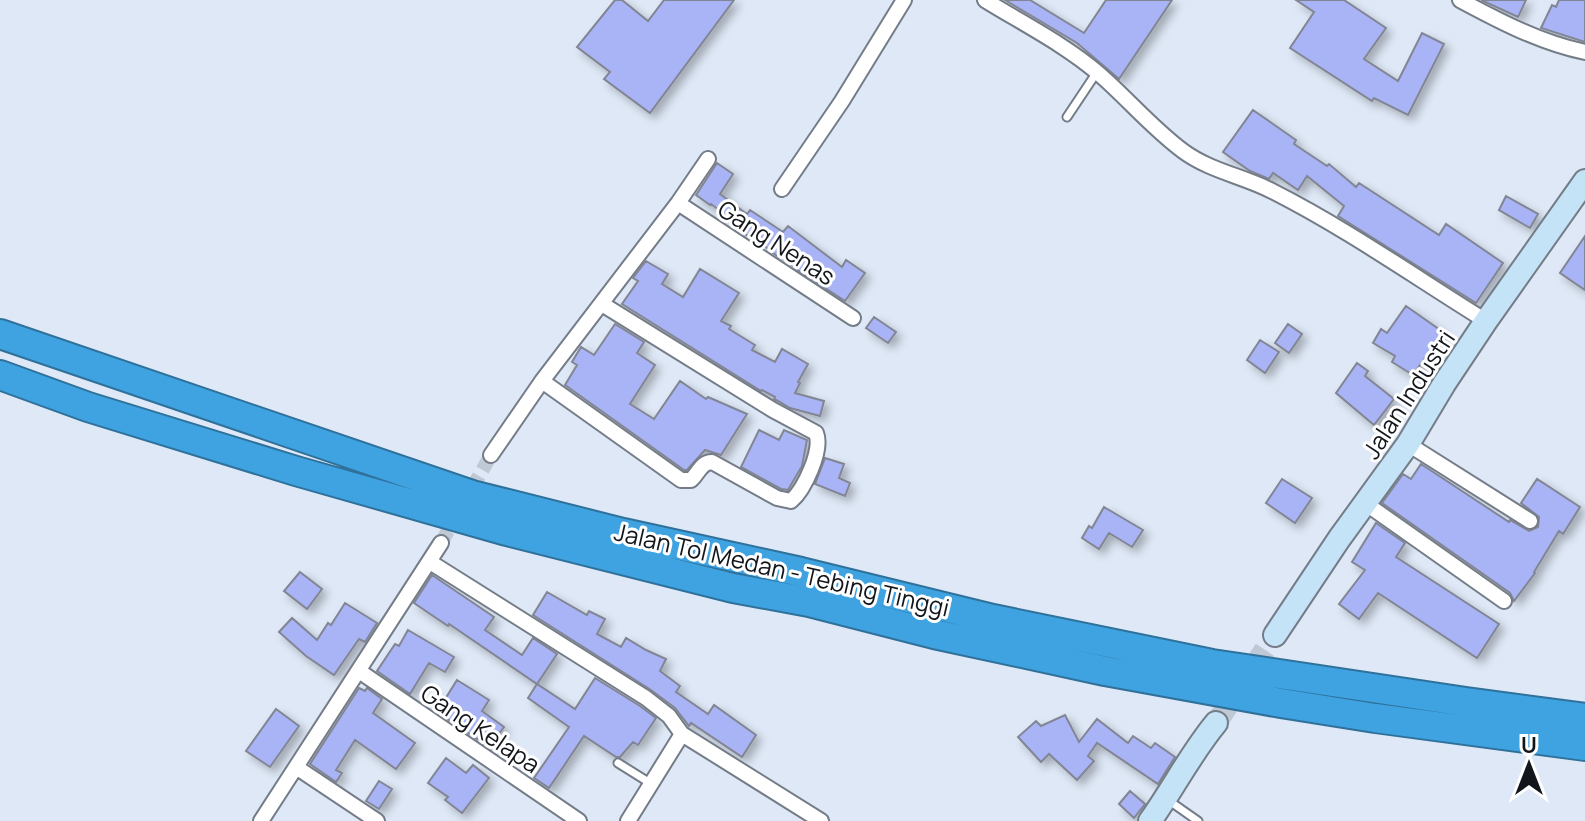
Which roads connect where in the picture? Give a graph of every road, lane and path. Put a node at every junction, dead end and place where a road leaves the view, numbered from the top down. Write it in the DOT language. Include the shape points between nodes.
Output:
graph roads {
  1 [pos="904,0"];
  2 [pos="985,0"];
  3 [pos="1460,0"];
  4 [pos="1585,52"];
  5 [pos="1097,72"];
  6 [pos="1067,117"];
  7 [pos="708,159"];
  8 [pos="782,189"];
  9 [pos="1582,193"];
  10 [pos="678,203"];
  11 [pos="602,304"];
  12 [pos="853,318"];
  13 [pos="1486,321"];
  14 [pos="0,334"];
  15 [pos="0,375"];
  16 [pos="542,381"];
  17 [pos="1408,444"];
  18 [pos="491,455"];
  19 [pos="1365,503"];
  20 [pos="1530,521"];
  21 [pos="441,543"];
  22 [pos="430,562"];
  23 [pos="1504,601"];
  24 [pos="1275,635"];
  25 [pos="359,671"];
  26 [pos="1585,718"];
  27 [pos="1216,723"];
  28 [pos="682,734"];
  29 [pos="1585,746"];
  30 [pos="618,763"];
  31 [pos="296,767"];
  32 [pos="652,785"];
  33 [pos="1166,799"];
  34 [pos="261,821"];
  35 [pos="377,821"];
  36 [pos="579,821"];
  37 [pos="628,821"];
  38 [pos="821,821"];
  39 [pos="1150,821"];
  40 [pos="1198,821"];
  1 -- 8 [label="street"];
  2 -- 5 [label="street"];
  3 -- 4 [label="street" via="1555,44"];
  5 -- 6 [label="lane"];
  5 -- 13 [label="street" via="1182,151 1335,225"];
  7 -- 10 [label="street"];
  9 -- 13 [label="street, Jalan Industri"];
  10 -- 11 [label="street"];
  10 -- 12 [label="street, Gang Nenas"];
  11 -- 16 [label="street"];
  11 -- 16 [label="street" via="818,436 817,454 799,493 783,501 712,462 691,480 681,480"];
  13 -- 17 [label="street, Jalan Industri"];
  14 -- 26 [label="highway, Jalan Tol Medan - Tebing Tinggi" via="472,495 623,533 1212,664"];
  15 -- 29 [label="highway" via="296,471 733,588 1120,674 1359,716"];
  16 -- 18 [label="street"];
  17 -- 19 [label="street, Jalan Industri"];
  17 -- 20 [label="street"];
  19 -- 23 [label="street"];
  19 -- 24 [label="street, Jalan Industri"];
  21 -- 22 [label="street"];
  22 -- 25 [label="street"];
  22 -- 28 [label="street" via="653,703"];
  25 -- 31 [label="street"];
  25 -- 36 [label="street, Gang Kelapa"];
  27 -- 33 [label="street"];
  28 -- 32 [label="street"];
  28 -- 38 [label="street"];
  30 -- 32 [label="lane"];
  31 -- 34 [label="street"];
  31 -- 35 [label="street"];
  32 -- 37 [label="street"];
  33 -- 39 [label="street"];
  33 -- 40 [label="lane"];
}
